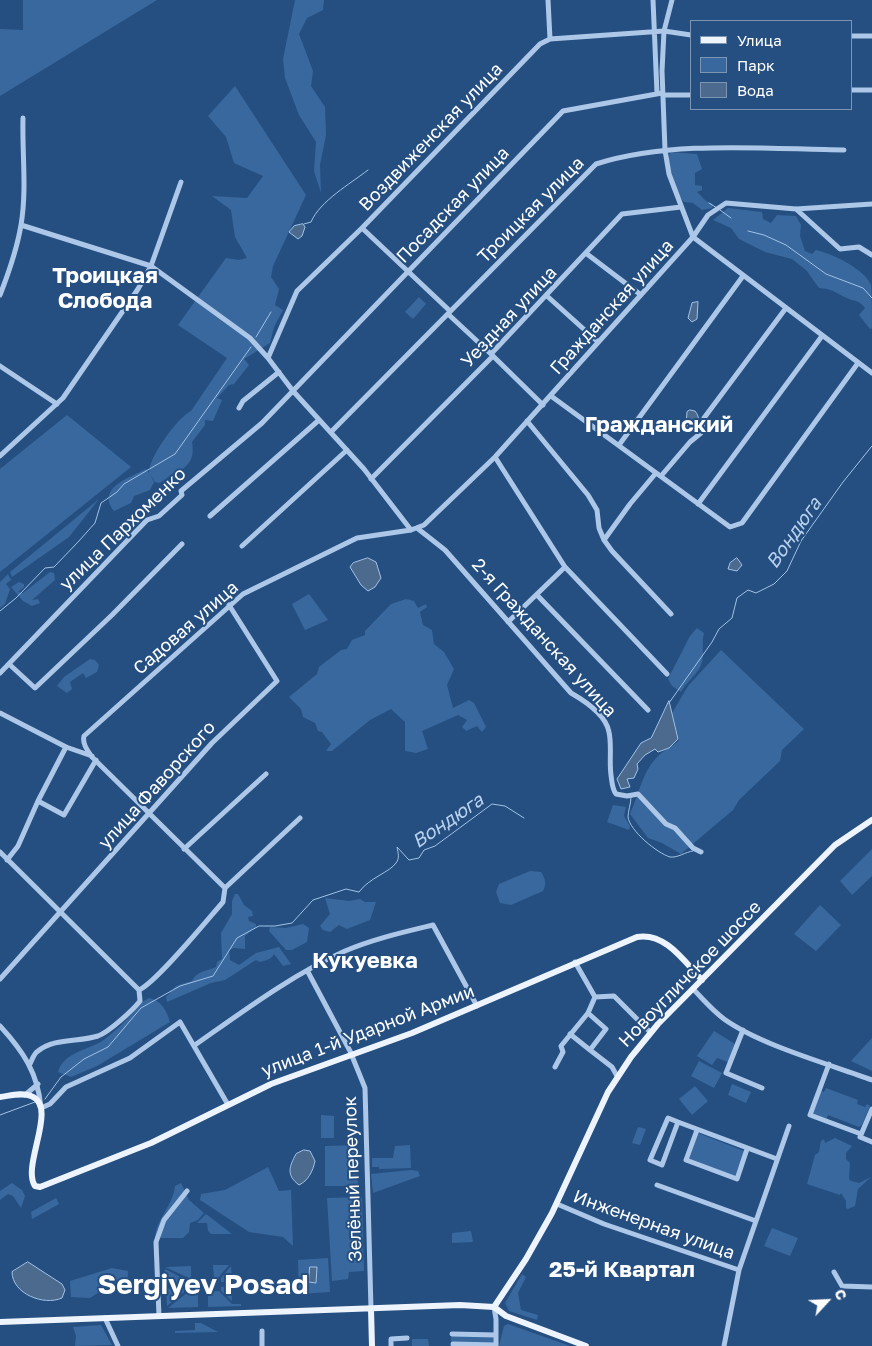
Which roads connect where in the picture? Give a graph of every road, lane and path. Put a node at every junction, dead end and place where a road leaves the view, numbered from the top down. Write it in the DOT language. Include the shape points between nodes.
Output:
graph roads {
  1 [pos="548,0"];
  2 [pos="653,0"];
  3 [pos="672,0"];
  4 [pos="664,31"];
  5 [pos="654,32"];
  6 [pos="690,35"];
  7 [pos="852,36"];
  8 [pos="872,36"];
  9 [pos="550,39"];
  10 [pos="852,90"];
  11 [pos="872,90"];
  12 [pos="661,94"];
  13 [pos="690,95"];
  14 [pos="23,118"];
  15 [pos="665,150"];
  16 [pos="844,150"];
  17 [pos="181,182"];
  18 [pos="872,204"];
  19 [pos="681,207"];
  20 [pos="796,210"];
  21 [pos="21,225"];
  22 [pos="362,228"];
  23 [pos="693,237"];
  24 [pos="587,254"];
  25 [pos="872,255"];
  26 [pos="151,266"];
  27 [pos="408,270"];
  28 [pos="743,276"];
  29 [pos="0,295"];
  30 [pos="547,296"];
  31 [pos="641,296"];
  32 [pos="786,308"];
  33 [pos="449,312"];
  34 [pos="822,336"];
  35 [pos="598,342"];
  36 [pos="492,355"];
  37 [pos="268,358"];
  38 [pos="858,363"];
  39 [pos="0,366"];
  40 [pos="278,372"];
  41 [pos="872,373"];
  42 [pos="293,391"];
  43 [pos="551,396"];
  44 [pos="57,404"];
  45 [pos="543,405"];
  46 [pos="239,408"];
  47 [pos="319,420"];
  48 [pos="527,421"];
  49 [pos="331,432"];
  50 [pos="619,445"];
  51 [pos="347,450"];
  52 [pos="0,456"];
  53 [pos="495,457"];
  54 [pos="658,474"];
  55 [pos="371,479"];
  56 [pos="698,504"];
  57 [pos="210,516"];
  58 [pos="424,525"];
  59 [pos="417,528"];
  60 [pos="411,530"];
  61 [pos="604,540"];
  62 [pos="182,544"];
  63 [pos="242,546"];
  64 [pos="565,568"];
  65 [pos="537,595"];
  66 [pos="229,605"];
  67 [pos="671,614"];
  68 [pos="508,622"];
  69 [pos="9,664"];
  70 [pos="0,673"];
  71 [pos="667,674"];
  72 [pos="648,710"];
  73 [pos="0,713"];
  74 [pos="66,747"];
  75 [pos="94,758"];
  76 [pos="266,774"];
  77 [pos="38,801"];
  78 [pos="148,814"];
  79 [pos="300,818"];
  80 [pos="872,820"];
  81 [pos="184,849"];
  82 [pos="0,852"];
  83 [pos="701,852"];
  84 [pos="7,860"];
  85 [pos="225,888"];
  86 [pos="59,911"];
  87 [pos="575,962"];
  88 [pos="308,972"];
  89 [pos="0,979"];
  90 [pos="702,980"];
  91 [pos="142,989"];
  92 [pos="693,989"];
  93 [pos="595,997"];
  94 [pos="476,1006"];
  95 [pos="588,1013"];
  96 [pos="0,1026"];
  97 [pos="743,1030"];
  98 [pos="650,1032"];
  99 [pos="570,1034"];
  100 [pos="195,1045"];
  101 [pos="590,1050"];
  102 [pos="351,1054"];
  103 [pos="30,1064"];
  104 [pos="829,1064"];
  105 [pos="555,1067"];
  106 [pos="617,1076"];
  107 [pos="872,1080"];
  108 [pos="38,1084"];
  109 [pos="762,1088"];
  110 [pos="25,1094"];
  111 [pos="0,1097"];
  112 [pos="227,1103"];
  113 [pos="41,1108"];
  114 [pos="872,1109"];
  115 [pos="678,1122"];
  116 [pos="788,1126"];
  117 [pos="697,1130"];
  118 [pos="861,1134"];
  119 [pos="872,1142"];
  120 [pos="747,1149"];
  121 [pos="777,1159"];
  122 [pos="657,1186"];
  123 [pos="187,1191"];
  124 [pos="556,1204"];
  125 [pos="756,1221"];
  126 [pos="739,1270"];
  127 [pos="834,1272"];
  128 [pos="872,1287"];
  129 [pos="494,1308"];
  130 [pos="371,1309"];
  131 [pos="159,1316"];
  132 [pos="104,1318"];
  133 [pos="0,1322"];
  134 [pos="262,1331"];
  135 [pos="452,1334"];
  136 [pos="496,1335"];
  137 [pos="407,1338"];
  138 [pos="453,1344"];
  139 [pos="118,1346"];
  140 [pos="262,1346"];
  141 [pos="372,1346"];
  142 [pos="391,1346"];
  143 [pos="496,1346"];
  144 [pos="586,1346"];
  145 [pos="724,1346"];
  1 -- 9 [label="street"];
  2 -- 5 [label="street"];
  3 -- 4 [label="street, Гражданская улица"];
  4 -- 5 [label="street"];
  4 -- 6 [label="street"];
  4 -- 12 [label="street, Гражданская улица"];
  5 -- 9 [label="street"];
  5 -- 12 [label="street"];
  7 -- 8 [label="street"];
  9 -- 22 [label="street, Воздвиженская улица" via="540,44"];
  10 -- 11 [label="street"];
  12 -- 13 [label="street, Посадская улица"];
  12 -- 15 [label="street, Гражданская улица"];
  12 -- 27 [label="street, Посадская улица" via="563,111"];
  14 -- 21 [label="street"];
  15 -- 16 [label="street, Троицкая улица"];
  15 -- 19 [label="street, Гражданская улица" via="669,174"];
  15 -- 33 [label="street, Троицкая улица" via="596,164"];
  17 -- 26 [label="street"];
  18 -- 20 [label="street"];
  19 -- 23 [label="street, Гражданская улица"];
  19 -- 24 [label="street, Уездная улица" via="622,214"];
  20 -- 23 [label="street" via="726,203 708,215"];
  20 -- 25 [label="street" via="840,249 859,248"];
  21 -- 26 [label="street"];
  21 -- 29 [label="street" via="12,265"];
  22 -- 27 [label="street"];
  22 -- 37 [label="street, Воздвиженская улица" via="297,291"];
  23 -- 28 [label="street"];
  23 -- 31 [label="street, Гражданская улица"];
  24 -- 30 [label="street, Уездная улица"];
  24 -- 31 [label="street"];
  26 -- 37 [label="street" via="250,338"];
  26 -- 44 [label="street" via="134,296"];
  27 -- 33 [label="street"];
  27 -- 42 [label="street, Посадская улица"];
  28 -- 32 [label="street"];
  28 -- 50 [label="street"];
  30 -- 35 [label="street"];
  30 -- 36 [label="street, Уездная улица"];
  31 -- 35 [label="street, Гражданская улица"];
  32 -- 34 [label="street"];
  32 -- 54 [label="street" via="704,418 702,433"];
  33 -- 36 [label="street"];
  33 -- 49 [label="street, Троицкая улица"];
  34 -- 38 [label="street"];
  34 -- 56 [label="street"];
  35 -- 43 [label="street, Гражданская улица"];
  36 -- 45 [label="street"];
  36 -- 55 [label="street, Уездная улица"];
  37 -- 40 [label="street"];
  38 -- 41 [label="street"];
  38 -- 56 [label="street" via="742,523 730,527"];
  39 -- 44 [label="street"];
  40 -- 42 [label="street"];
  40 -- 46 [label="street"];
  42 -- 47 [label="street"];
  42 -- 69 [label="street, улица Пархоменко" via="262,423 182,491 182,495 159,516 147,520"];
  43 -- 45 [label="street, Гражданская улица"];
  43 -- 50 [label="street"];
  44 -- 52 [label="street"];
  45 -- 48 [label="street, Гражданская улица"];
  47 -- 49 [label="street"];
  47 -- 57 [label="street"];
  48 -- 53 [label="street, Гражданская улица"];
  48 -- 61 [label="street" via="588,495 597,510"];
  49 -- 51 [label="street"];
  50 -- 54 [label="street"];
  51 -- 55 [label="street"];
  51 -- 63 [label="street"];
  53 -- 58 [label="street, Гражданская улица"];
  53 -- 64 [label="street"];
  54 -- 56 [label="street"];
  54 -- 61 [label="street" via="630,504"];
  55 -- 60 [label="street"];
  58 -- 59 [label="street, Садовая улица"];
  59 -- 60 [label="street, Садовая улица"];
  59 -- 68 [label="street, 2-я Гражданская улица" via="445,550"];
  60 -- 66 [label="street, Садовая улица" via="357,538 243,594"];
  61 -- 67 [label="street"];
  62 -- 69 [label="street" via="35,688"];
  64 -- 65 [label="street"];
  64 -- 71 [label="street"];
  65 -- 68 [label="street"];
  65 -- 72 [label="street"];
  66 -- 75 [label="street, Садовая улица" via="84,736 86,749"];
  66 -- 78 [label="street, улица Фаворского" via="277,681 212,743"];
  68 -- 83 [label="street, 2-я Гражданская улица" via="571,693 588,702 607,725 609,765 616,794 638,794 666,824"];
  69 -- 70 [label="street, улица Пархоменко"];
  73 -- 74 [label="street"];
  74 -- 75 [label="street"];
  74 -- 77 [label="street"];
  75 -- 77 [label="street" via="64,815"];
  75 -- 78 [label="street"];
  76 -- 81 [label="street"];
  77 -- 84 [label="street" via="18,846"];
  78 -- 81 [label="street"];
  78 -- 86 [label="street, улица Фаворского"];
  79 -- 85 [label="street"];
  80 -- 90 [label="main road, Новоугличское шоссе" via="835,845"];
  81 -- 85 [label="street"];
  82 -- 84 [label="street"];
  84 -- 86 [label="street"];
  85 -- 91 [label="street" via="223,902"];
  86 -- 89 [label="street, улица Фаворского"];
  86 -- 91 [label="street"];
  87 -- 90 [label="main road, улица 1-й Ударной Армии" via="630,939 651,935 667,944"];
  87 -- 93 [label="street"];
  87 -- 94 [label="main road, улица 1-й Ударной Армии"];
  88 -- 94 [label="street" via="345,951 433,925"];
  88 -- 100 [label="street"];
  88 -- 102 [label="street, Зелёный переулок"];
  90 -- 92 [label="main road, Новоугличское шоссе"];
  91 -- 103 [label="street" via="140,1001 134,1009 107,1031 99,1036 56,1042 37,1051"];
  92 -- 97 [label="street" via="724,1019"];
  92 -- 98 [label="main road, Новоугличское шоссе"];
  93 -- 95 [label="street"];
  93 -- 98 [label="street" via="614,996"];
  94 -- 102 [label="main road, улица 1-й Ударной Армии"];
  95 -- 99 [label="street"];
  95 -- 101 [label="street" via="606,1029"];
  96 -- 103 [label="street"];
  97 -- 104 [label="street"];
  97 -- 109 [label="street" via="726,1073"];
  98 -- 106 [label="main road, Новоугличское шоссе"];
  99 -- 101 [label="street"];
  99 -- 105 [label="street" via="561,1046 563,1052"];
  100 -- 112 [label="street"];
  100 -- 113 [label="street" via="180,1022 130,1058 66,1087 50,1104"];
  101 -- 106 [label="street" via="612,1067"];
  102 -- 112 [label="main road, улица 1-й Ударной Армии"];
  102 -- 130 [label="street, Зелёный переулок" via="365,1088"];
  103 -- 108 [label="street"];
  104 -- 107 [label="street"];
  104 -- 118 [label="street" via="810,1115"];
  106 -- 124 [label="main road, Новоугличское шоссе"];
  108 -- 110 [label="street"];
  108 -- 113 [label="street"];
  110 -- 111 [label="main road"];
  110 -- 113 [label="main road" via="36,1099"];
  112 -- 113 [label="main road, улица 1-й Ударной Армии" via="152,1143 45,1186 35,1186 31,1178"];
  114 -- 118 [label="street"];
  115 -- 115 [label="street" via="668,1118 650,1160 662,1164"];
  115 -- 117 [label="street"];
  116 -- 121 [label="street, Инженерная улица"];
  117 -- 120 [label="street"];
  117 -- 120 [label="street" via="686,1160 736,1179"];
  118 -- 119 [label="street" via="860,1137"];
  120 -- 121 [label="street"];
  121 -- 125 [label="street, Инженерная улица"];
  122 -- 125 [label="street"];
  123 -- 131 [label="street" via="164,1220 156,1242"];
  124 -- 126 [label="street, Инженерная улица" via="604,1224"];
  124 -- 129 [label="main road, Новоугличское шоссе"];
  125 -- 126 [label="street, Инженерная улица"];
  126 -- 145 [label="street"];
  127 -- 128 [label="street" via="842,1286"];
  129 -- 130 [label="main road" via="460,1305"];
  129 -- 136 [label="street"];
  129 -- 144 [label="main road" via="506,1316"];
  130 -- 131 [label="main road"];
  130 -- 141 [label="main road"];
  131 -- 132 [label="main road"];
  132 -- 133 [label="main road"];
  132 -- 139 [label="street"];
  134 -- 140 [label="street"];
  135 -- 136 [label="street"];
  136 -- 143 [label="street"];
  137 -- 142 [label="street" via="391,1339"];
  138 -- 143 [label="street"];
}
